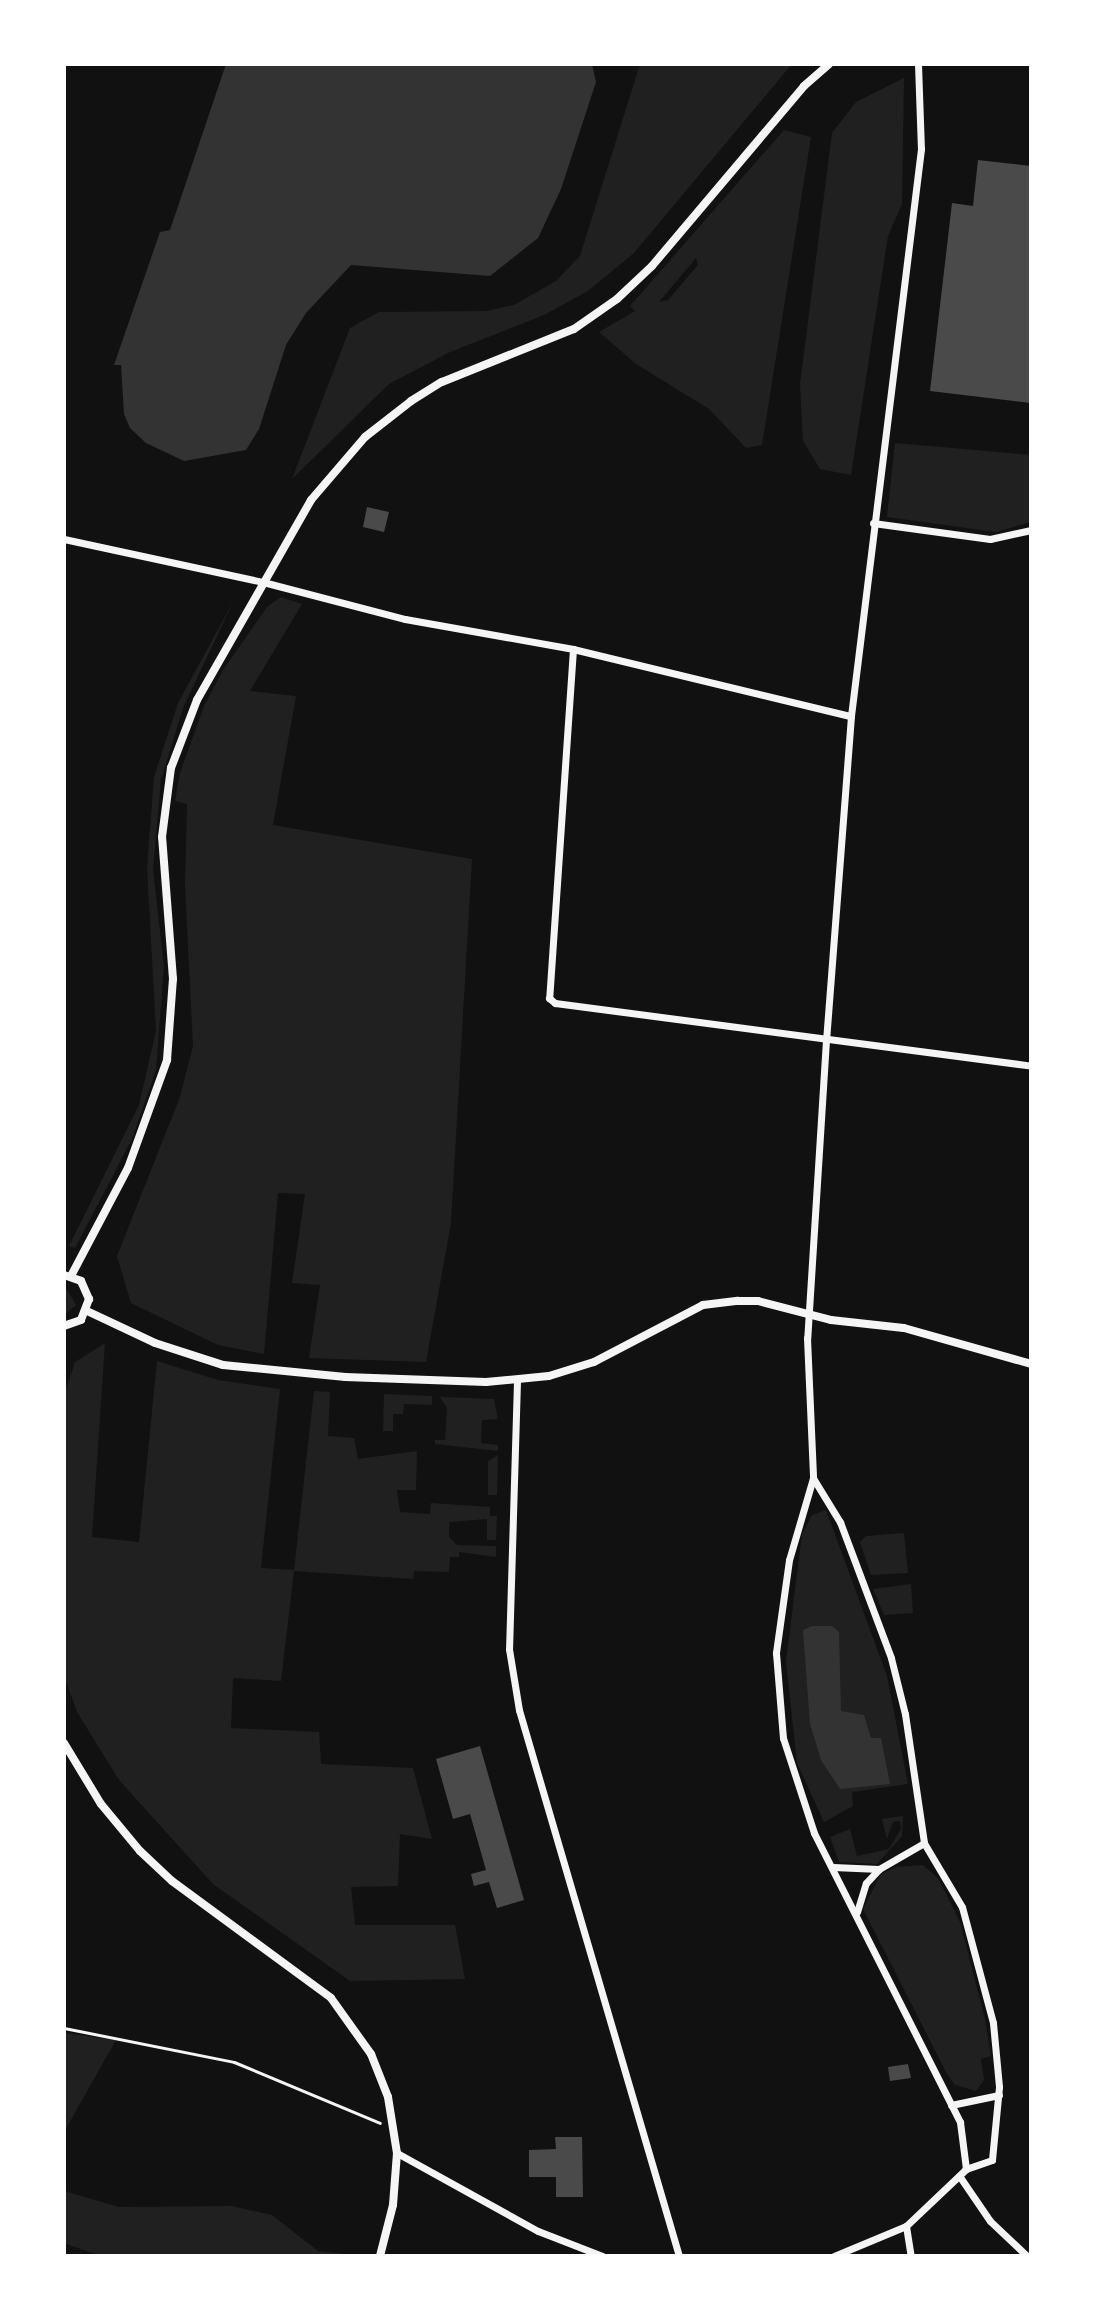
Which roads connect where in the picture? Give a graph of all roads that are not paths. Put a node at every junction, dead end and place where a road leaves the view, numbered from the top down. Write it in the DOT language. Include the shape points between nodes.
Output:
graph roads {
  1 [pos="829,64"];
  2 [pos="918,64"];
  3 [pos="873,523"];
  4 [pos="1031,530"];
  5 [pos="64,539"];
  6 [pos="263,582"];
  7 [pos="573,649"];
  8 [pos="851,716"];
  9 [pos="826,1040"];
  10 [pos="1031,1066"];
  11 [pos="68,1276"];
  12 [pos="87,1311"];
  13 [pos="808,1314"];
  14 [pos="64,1326"];
  15 [pos="1031,1364"];
  16 [pos="517,1381"];
  17 [pos="813,1478"];
  18 [pos="64,1743"];
  19 [pos="924,1843"];
  20 [pos="833,1867"];
  21 [pos="879,1869"];
  22 [pos="857,1912"];
  23 [pos="999,2095"];
  24 [pos="951,2105"];
  25 [pos="397,2153"];
  26 [pos="966,2169"];
  27 [pos="960,2177"];
  28 [pos="906,2226"];
  29 [pos="380,2256"];
  30 [pos="602,2256"];
  31 [pos="679,2256"];
  32 [pos="834,2256"];
  33 [pos="911,2256"];
  34 [pos="1027,2256"];
  1 -- 6 [label="street" via="617,299 533,349 442,382 365,437 311,500"];
  2 -- 3 [label="street" via="921,149"];
  3 -- 4 [label="street" via="990,539"];
  3 -- 8 [label="street"];
  5 -- 6 [label="street"];
  6 -- 7 [label="street" via="405,619"];
  6 -- 11 [label="street" via="197,700 171,768 162,837 173,979 167,1060 128,1168"];
  7 -- 8 [label="street"];
  7 -- 9 [label="street" via="549,998 555,1003"];
  8 -- 9 [label="street"];
  9 -- 10 [label="street"];
  9 -- 13 [label="street"];
  11 -- 12 [label="street" via="86,1288"];
  12 -- 14 [label="street" via="81,1320"];
  12 -- 16 [label="street" via="155,1343 249,1370"];
  13 -- 15 [label="street" via="942,1336"];
  13 -- 16 [label="street" via="758,1301 703,1305 594,1362"];
  13 -- 17 [label="street"];
  16 -- 31 [label="street" via="509,1649 519,1710"];
  17 -- 19 [label="street" via="840,1522 891,1658"];
  17 -- 20 [label="street" via="789,1560 776,1653 783,1738 814,1833"];
  18 -- 25 [label="street" via="101,1804 140,1851 347,2016 371,2054"];
  19 -- 21 [label="street"];
  19 -- 23 [label="street" via="962,1907 993,2023"];
  20 -- 21 [label="street"];
  20 -- 22 [label="street"];
  21 -- 22 [label="street" via="866,1883"];
  22 -- 24 [label="street"];
  23 -- 24 [label="street"];
  23 -- 26 [label="street" via="992,2160"];
  24 -- 26 [label="street" via="960,2122"];
  25 -- 29 [label="street" via="393,2205"];
  25 -- 30 [label="street" via="538,2231"];
  26 -- 27 [label="street"];
  27 -- 28 [label="street"];
  27 -- 34 [label="street" via="990,2221"];
  28 -- 32 [label="street"];
  28 -- 33 [label="street"];
}
